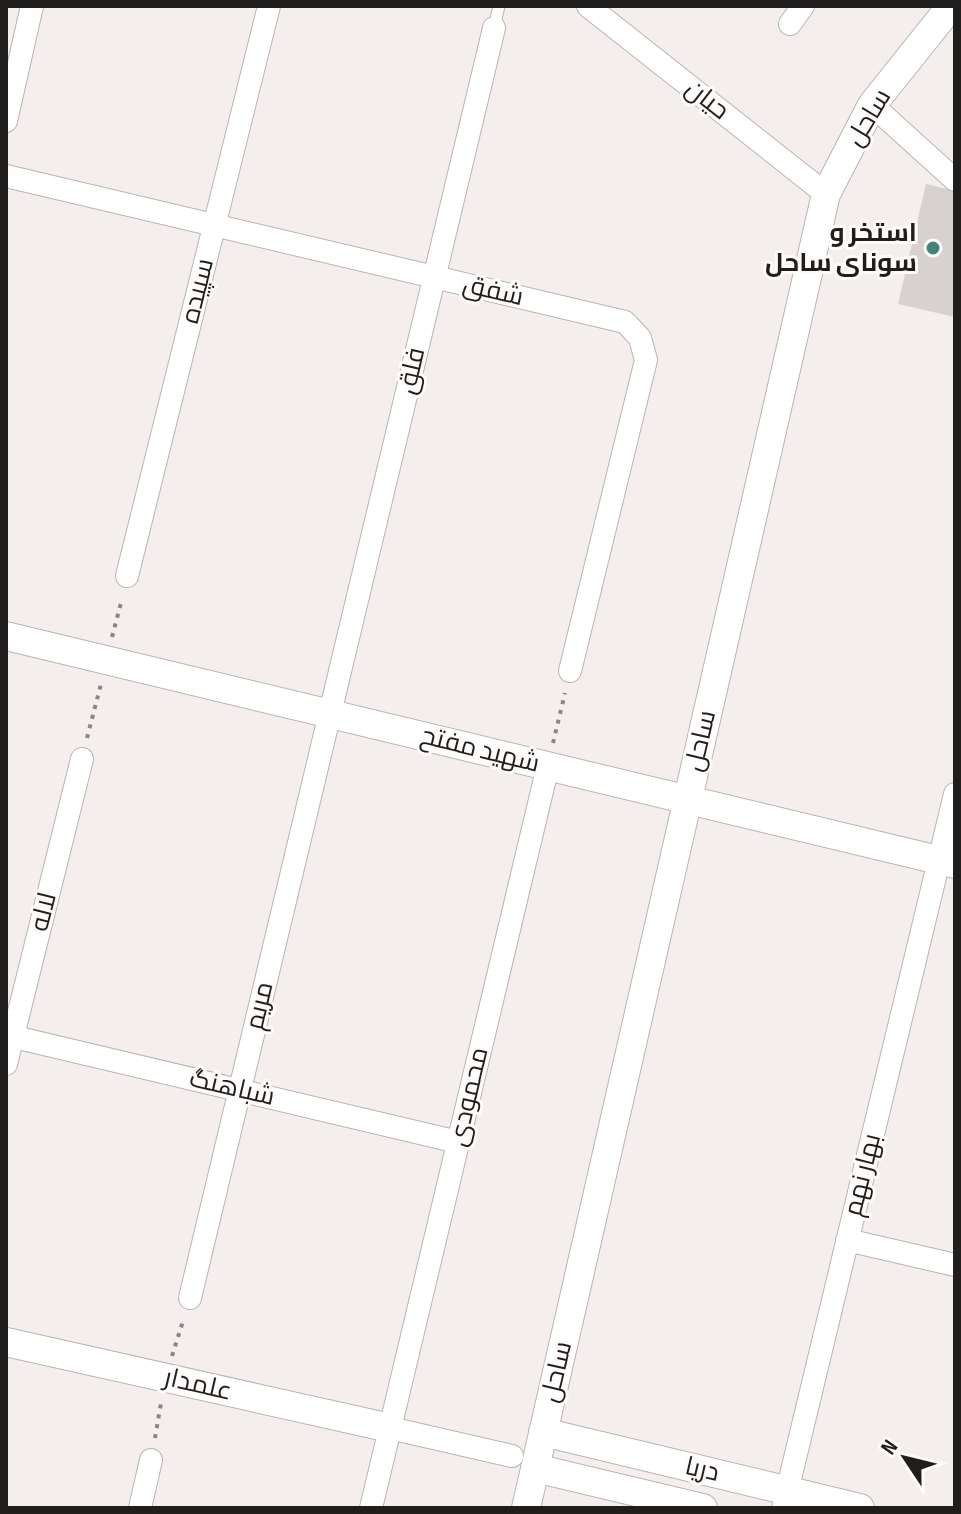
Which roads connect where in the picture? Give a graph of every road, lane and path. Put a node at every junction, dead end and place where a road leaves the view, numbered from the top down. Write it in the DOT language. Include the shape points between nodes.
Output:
graph roads {
  1 [pos="32,6"];
  2 [pos="269,6"];
  3 [pos="588,6"];
  4 [pos="951,6"];
  5 [pos="497,17"];
  6 [pos="872,105"];
  7 [pos="6,121"];
  8 [pos="6,176"];
  9 [pos="955,180"];
  10 [pos="826,194"];
  11 [pos="215,225"];
  12 [pos="434,277"];
  13 [pos="127,576"];
  14 [pos="6,636"];
  15 [pos="570,671"];
  16 [pos="329,713"];
  17 [pos="82,759"];
  18 [pos="548,766"];
  19 [pos="955,794"];
  20 [pos="688,800"];
  21 [pos="947,862"];
  22 [pos="9,1036"];
  23 [pos="6,1064"];
  24 [pos="240,1090"];
  25 [pos="458,1142"];
  26 [pos="847,1240"];
  27 [pos="955,1265"];
  28 [pos="190,1298"];
  29 [pos="6,1342"];
  30 [pos="390,1428"];
  31 [pos="543,1432"];
  32 [pos="151,1460"];
  33 [pos="524,1462"];
  34 [pos="785,1499"];
  35 [pos="140,1508"];
  36 [pos="371,1508"];
  37 [pos="526,1508"];
  38 [pos="703,1508"];
  39 [pos="860,1508"];
  1 -- 7 [label="street"];
  2 -- 11 [label="street, سپیده"];
  3 -- 10 [label="street, حیان"];
  4 -- 6 [label="street, ساحل"];
  5 -- 12 [label="street, فلق"];
  6 -- 9 [label="street"];
  6 -- 10 [label="street, ساحل"];
  8 -- 11 [label="street, شفق"];
  10 -- 20 [label="street, ساحل"];
  11 -- 12 [label="street, شفق"];
  11 -- 13 [label="street, سپیده"];
  12 -- 15 [label="street, شفق" via="625,322 640,338 646,360"];
  12 -- 16 [label="street, فلق"];
  14 -- 16 [label="street, شهید مفتح"];
  15 -- 18 [label="path"];
  16 -- 18 [label="street, شهید مفتح"];
  16 -- 24 [label="street, مریم"];
  17 -- 22 [label="street, لاله"];
  18 -- 20 [label="street, شهید مفتح"];
  18 -- 25 [label="street, محمودی"];
  19 -- 21 [label="street, بهار نهم"];
  20 -- 21 [label="street, شهید مفتح"];
  20 -- 31 [label="street, ساحل"];
  21 -- 26 [label="street, بهار نهم"];
  22 -- 23 [label="street, لاله"];
  22 -- 24 [label="street, شباهنگ"];
  24 -- 25 [label="street, شباهنگ"];
  24 -- 28 [label="street, مریم"];
  25 -- 30 [label="street, محمودی"];
  26 -- 27 [label="street"];
  26 -- 34 [label="street, بهار نهم"];
  29 -- 30 [label="street, علمدار"];
  30 -- 33 [label="street"];
  30 -- 36 [label="street, محمودی"];
  31 -- 33 [label="street, ساحل"];
  31 -- 34 [label="street, دریا"];
  32 -- 35 [label="street"];
  33 -- 37 [label="street, ساحل"];
  33 -- 38 [label="street, دریا"];
  34 -- 39 [label="street, دریا"];
}
